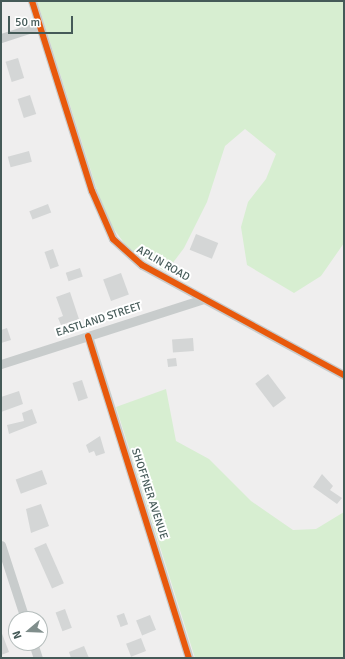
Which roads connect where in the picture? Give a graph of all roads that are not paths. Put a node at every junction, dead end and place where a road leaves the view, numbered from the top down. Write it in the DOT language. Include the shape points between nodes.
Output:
graph roads {
  1 [pos="32,1"];
  2 [pos="38,26"];
  3 [pos="1,38"];
  4 [pos="204,299"];
  5 [pos="88,336"];
  6 [pos="1,364"];
  7 [pos="344,375"];
  8 [pos="1,545"];
  9 [pos="22,611"];
  10 [pos="189,658"];
  1 -- 2 [label="street, APLIN ROAD"];
  2 -- 3 [label="street"];
  2 -- 4 [label="street, APLIN ROAD" via="109,234 135,261"];
  4 -- 5 [label="street, EASTLAND STREET"];
  4 -- 7 [label="street, APLIN ROAD"];
  5 -- 6 [label="street, EASTLAND STREET"];
  5 -- 10 [label="street, SHOFFNER AVENUE"];
  8 -- 9 [label="street"];
}
